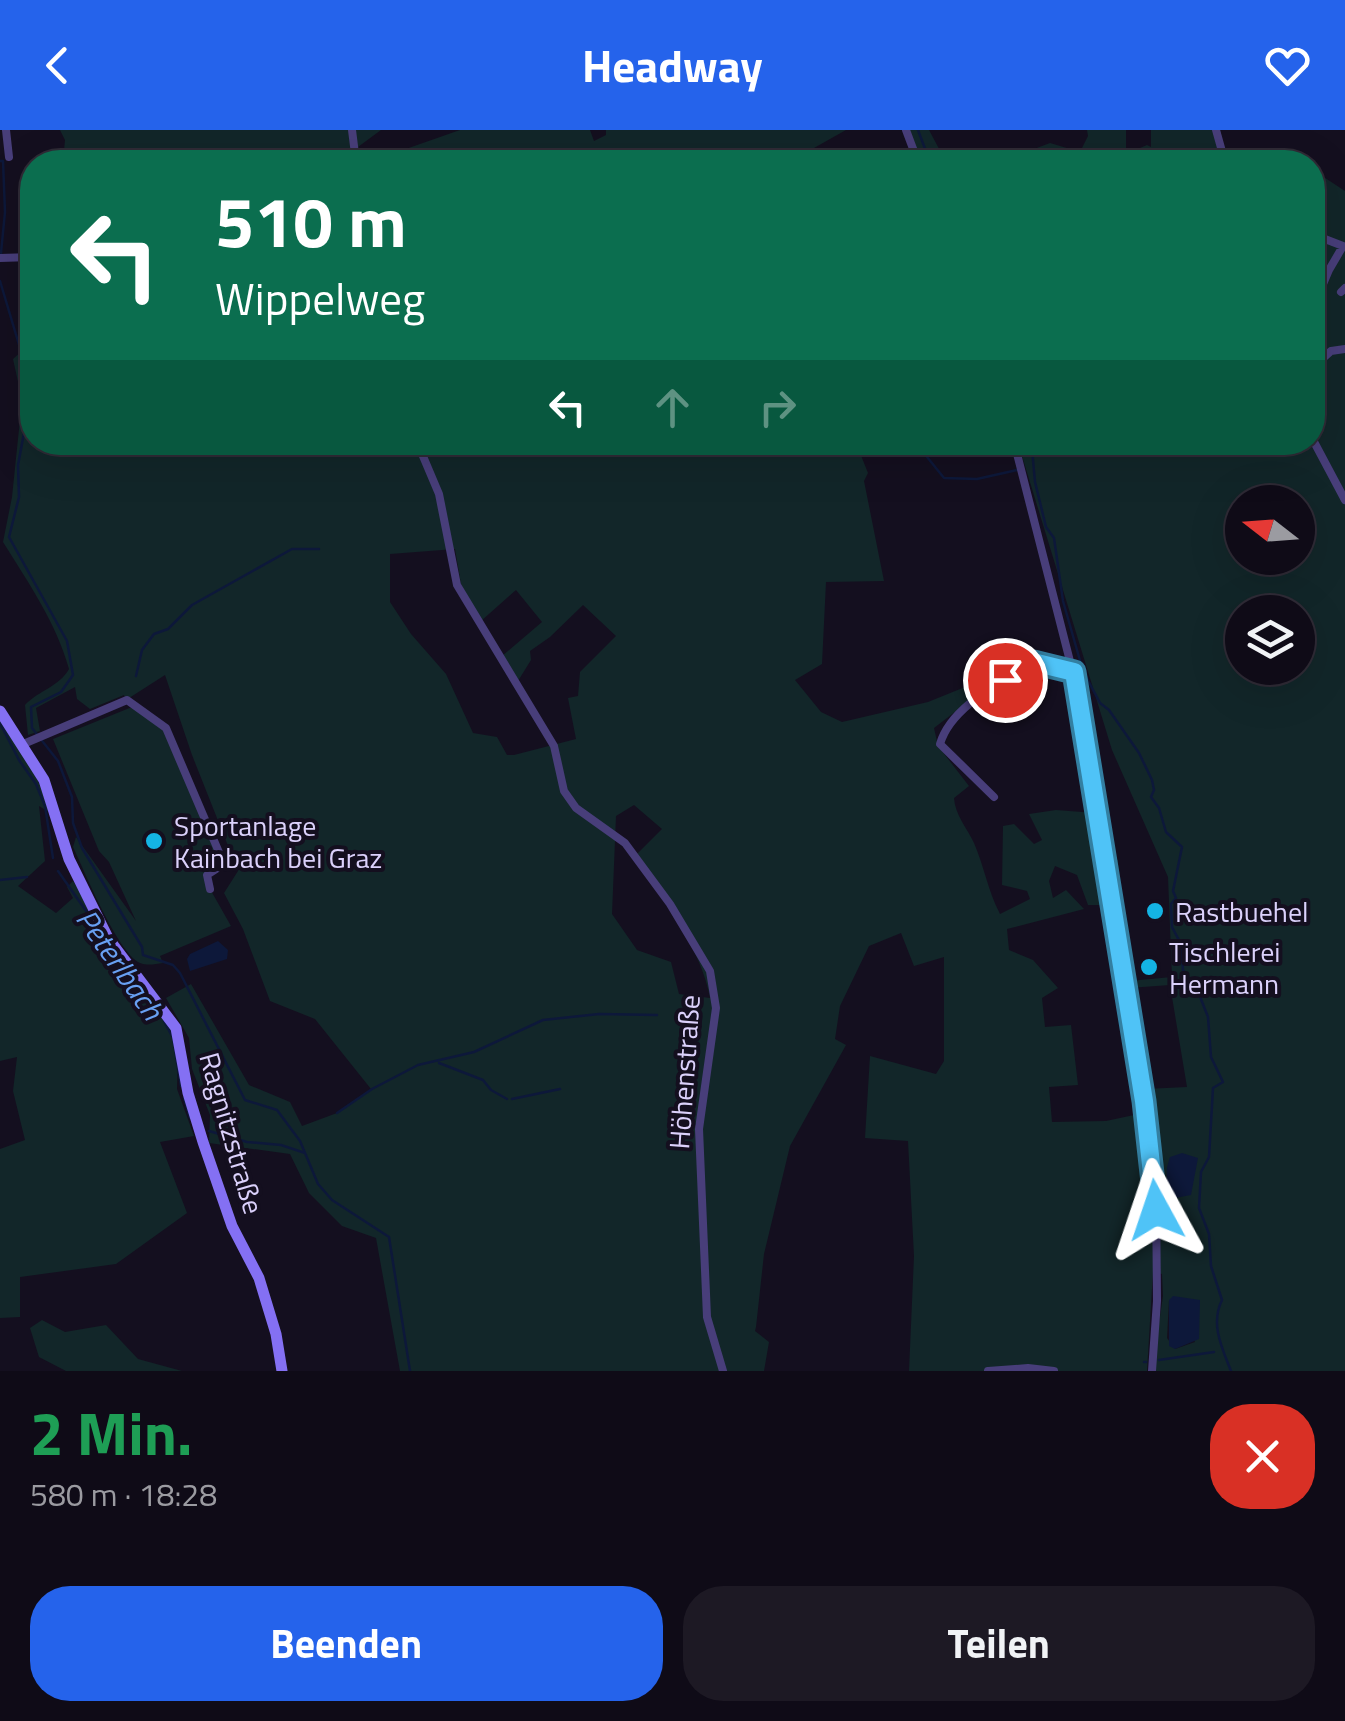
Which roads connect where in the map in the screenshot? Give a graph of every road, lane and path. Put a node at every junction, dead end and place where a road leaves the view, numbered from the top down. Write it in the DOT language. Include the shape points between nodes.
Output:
graph roads {
  1 [pos="6,130"];
  2 [pos="8,157"];
  3 [pos="1344,246"];
  4 [pos="1325,279"];
  5 [pos="422,455"];
  6 [pos="1017,455"];
  7 [pos="1321,455"];
  8 [pos="1345,500"];
  9 [pos="1074,672"];
  10 [pos="0,710"];
  11 [pos="21,745"];
  12 [pos="994,798"];
  13 [pos="210,888"];
  14 [pos="282,1371"];
  15 [pos="723,1371"];
  16 [pos="988,1371"];
  17 [pos="1054,1371"];
  18 [pos="1152,1371"];
  1 -- 2 [label="street"];
  3 -- 4 [label="street"];
  5 -- 15 [label="street, Höhenstraße" via="439,494 457,585 554,746 564,790 576,808 625,842 710,971 716,1008 699,1129 707,1317"];
  6 -- 9 [label="street"];
  7 -- 8 [label="street"];
  9 -- 12 [label="street" via="1033,662 944,731 940,744"];
  9 -- 18 [label="street" via="1156,1191"];
  10 -- 11 [label="main road, Ragnitzstraße"];
  11 -- 13 [label="street" via="128,700 166,728 224,864 207,876"];
  11 -- 14 [label="main road, Ragnitzstraße" via="44,780 64,849 108,938 176,1028 198,1126 232,1226 259,1278"];
  16 -- 17 [label="street"];
}
